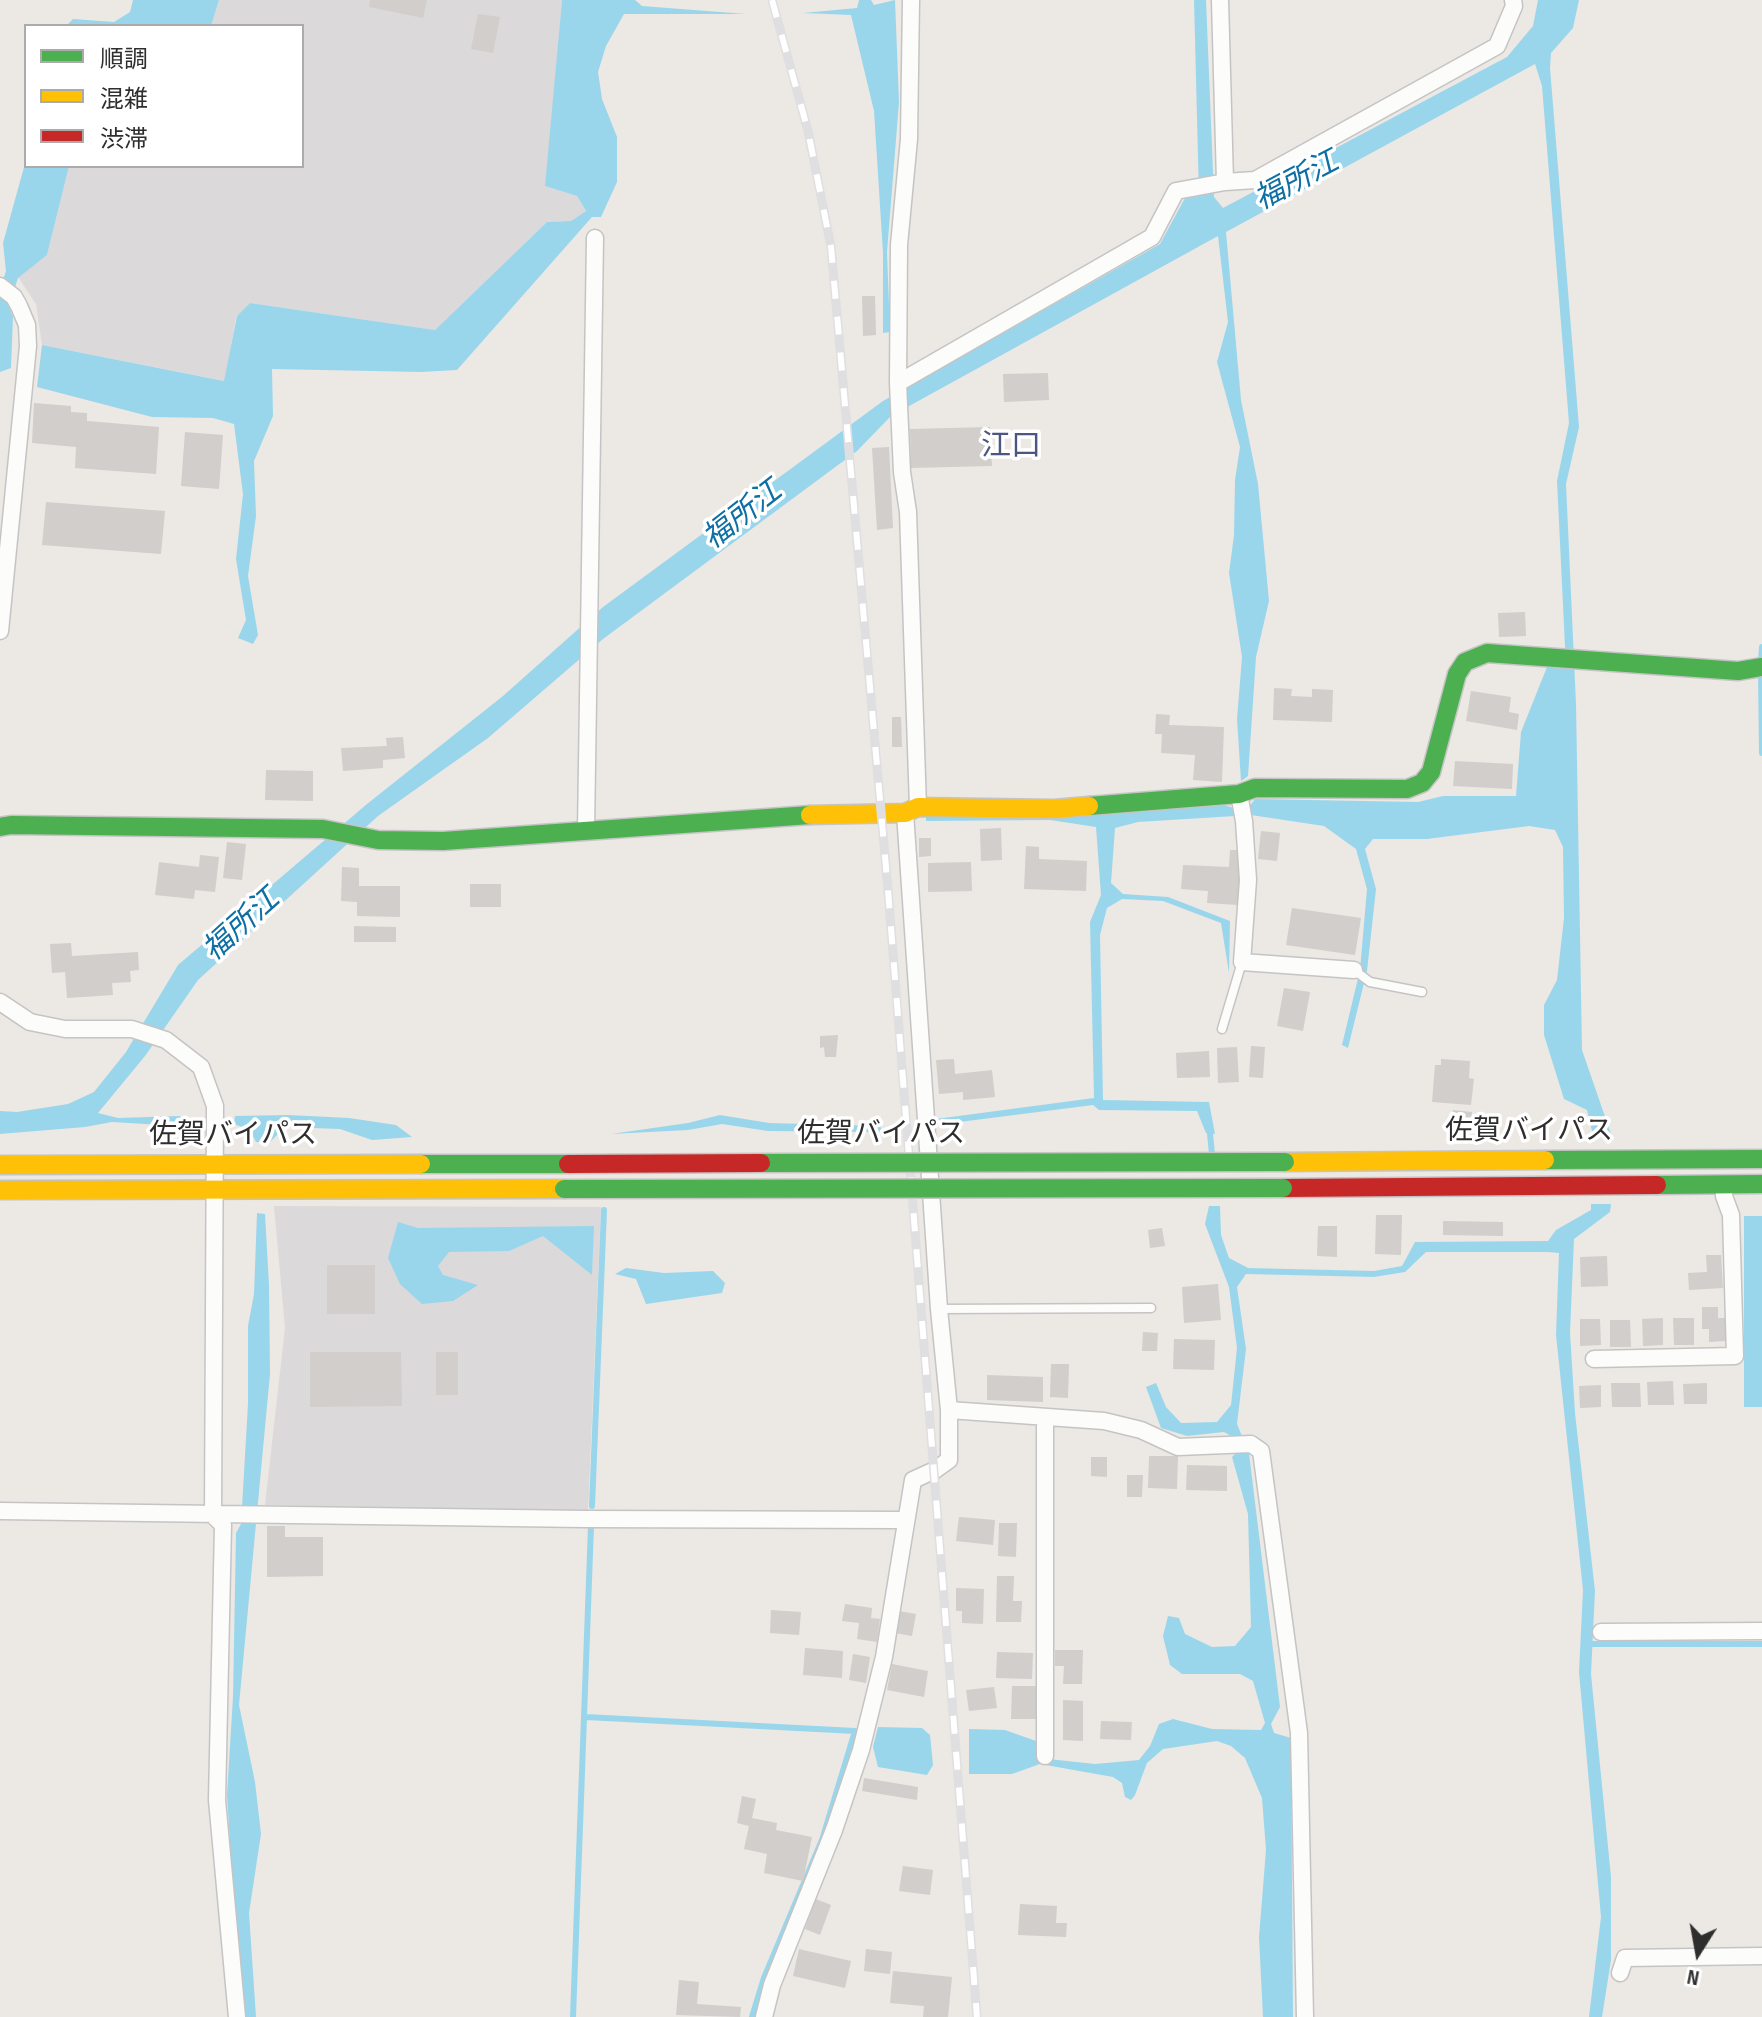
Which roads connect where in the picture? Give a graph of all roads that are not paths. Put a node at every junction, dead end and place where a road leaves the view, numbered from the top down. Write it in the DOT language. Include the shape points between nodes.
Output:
graph roads {
  1 [pos="911,0"];
  2 [pos="1220,0"];
  3 [pos="1513,0"];
  4 [pos="1225,182"];
  5 [pos="595,238"];
  6 [pos="0,286"];
  7 [pos="898,383"];
  8 [pos="0,631"];
  9 [pos="1759,667"];
  10 [pos="1245,794"];
  11 [pos="911,810"];
  12 [pos="0,827"];
  13 [pos="586,830"];
  14 [pos="1242,962"];
  15 [pos="1354,970"];
  16 [pos="1422,992"];
  17 [pos="0,1002"];
  18 [pos="1222,1029"];
  19 [pos="1762,1159"];
  20 [pos="215,1163"];
  21 [pos="0,1165"];
  22 [pos="1762,1184"];
  23 [pos="1724,1185"];
  24 [pos="215,1188"];
  25 [pos="0,1190"];
  26 [pos="1151,1308"];
  27 [pos="939,1309"];
  28 [pos="1594,1359"];
  29 [pos="949,1410"];
  30 [pos="1045,1417"];
  31 [pos="0,1511"];
  32 [pos="213,1515"];
  33 [pos="904,1520"];
  34 [pos="1762,1631"];
  35 [pos="1601,1632"];
  36 [pos="1045,1756"];
  37 [pos="1762,1956"];
  38 [pos="1620,1973"];
  39 [pos="237,2017"];
  40 [pos="764,2017"];
  41 [pos="1305,2017"];
  1 -- 7 [label="street"];
  2 -- 4 [label="street"];
  3 -- 4 [label="street" via="1497,46 1255,180"];
  4 -- 7 [label="street" via="1176,191 1152,237"];
  5 -- 13 [label="street"];
  6 -- 8 [label="street" via="14,297 27,325 28,346"];
  7 -- 11 [label="street" via="908,512"];
  9 -- 10 [label="main road" via="1738,671 1487,653 1465,662 1457,674 1431,772 1422,783 1407,789"];
  10 -- 11 [label="main road" via="1054,809"];
  10 -- 14 [label="street" via="1248,880"];
  11 -- 13 [label="main road"];
  11 -- 27 [label="street"];
  12 -- 13 [label="main road" via="323,829 378,840 443,841"];
  14 -- 15 [label="street"];
  14 -- 18 [label="lane"];
  15 -- 16 [label="lane" via="1370,982"];
  17 -- 20 [label="street" via="30,1022 65,1029 132,1029 166,1040 201,1067 215,1106"];
  19 -- 20 [label="main road, 佐賀バイパス, bridge"];
  20 -- 21 [label="main road, 佐賀バイパス"];
  20 -- 24 [label="street"];
  22 -- 23 [label="main road, 佐賀バイパス"];
  23 -- 24 [label="main road, 佐賀バイパス, bridge"];
  23 -- 28 [label="street" via="1731,1215 1735,1356"];
  24 -- 25 [label="main road, 佐賀バイパス"];
  24 -- 32 [label="street"];
  26 -- 27 [label="lane"];
  27 -- 29 [label="street"];
  29 -- 30 [label="street"];
  29 -- 33 [label="street" via="949,1460 913,1480"];
  30 -- 36 [label="street"];
  30 -- 41 [label="street" via="1104,1421 1178,1447 1251,1444 1261,1451 1299,1733"];
  31 -- 32 [label="street"];
  32 -- 33 [label="street"];
  32 -- 39 [label="street" via="223,1525 217,1800"];
  33 -- 40 [label="street" via="884,1657 861,1750"];
  34 -- 35 [label="street"];
  37 -- 38 [label="street" via="1625,1958"];
}
